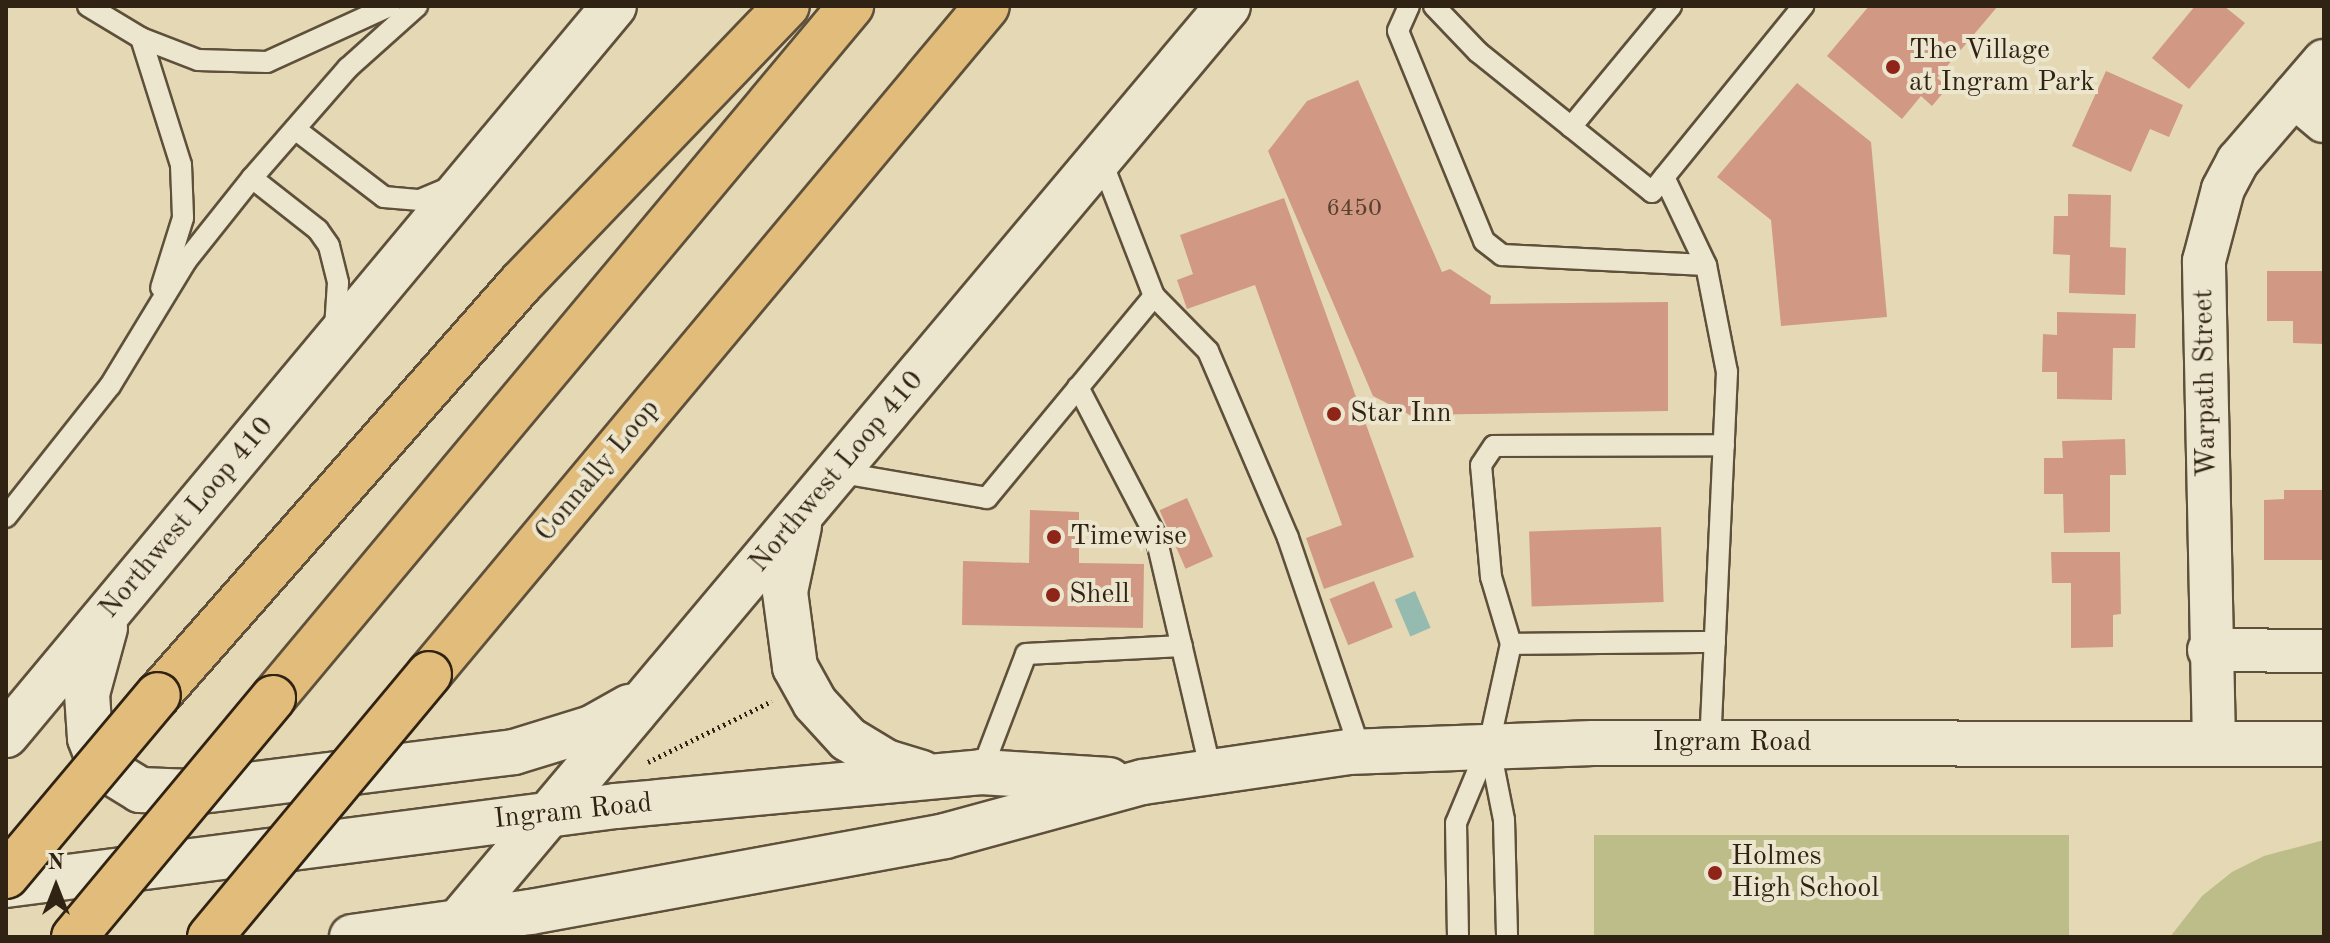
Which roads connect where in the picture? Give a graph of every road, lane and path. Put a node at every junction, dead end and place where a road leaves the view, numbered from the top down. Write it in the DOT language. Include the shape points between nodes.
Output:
graph roads {
  1 [pos="88,6"];
  2 [pos="390,6"];
  3 [pos="417,6"];
  4 [pos="614,6"];
  5 [pos="787,6"];
  6 [pos="851,6"];
  7 [pos="987,6"];
  8 [pos="1228,6"];
  9 [pos="1409,6"];
  10 [pos="1434,6"];
  11 [pos="1671,6"];
  12 [pos="1803,6"];
  13 [pos="141,38"];
  14 [pos="2324,61"];
  15 [pos="2309,109"];
  16 [pos="1571,127"];
  17 [pos="295,129"];
  18 [pos="1100,157"];
  19 [pos="477,170"];
  20 [pos="1664,177"];
  21 [pos="252,178"];
  22 [pos="1706,265"];
  23 [pos="1154,296"];
  24 [pos="149,324"];
  25 [pos="328,348"];
  26 [pos="1078,387"];
  27 [pos="1724,445"];
  28 [pos="825,487"];
  29 [pos="6,517"];
  30 [pos="115,604"];
  31 [pos="1715,642"];
  32 [pos="1511,644"];
  33 [pos="1182,646"];
  34 [pos="2209,650"];
  35 [pos="2324,651"];
  36 [pos="679,664"];
  37 [pos="787,693"];
  38 [pos="6,735"];
  39 [pos="1710,743"];
  40 [pos="2214,743"];
  41 [pos="1489,744"];
  42 [pos="2324,744"];
  43 [pos="1360,750"];
  44 [pos="636,769"];
  45 [pos="1211,771"];
  46 [pos="981,772"];
  47 [pos="935,776"];
  48 [pos="1143,782"];
  49 [pos="552,812"];
  50 [pos="6,876"];
  51 [pos="6,885"];
  52 [pos="452,930"];
  53 [pos="74,937"];
  54 [pos="210,937"];
  55 [pos="352,937"];
  56 [pos="1458,937"];
  57 [pos="1507,937"];
  1 -- 13 [label="lane"];
  2 -- 13 [label="lane" via="267,62 198,60"];
  3 -- 17 [label="lane"];
  4 -- 19 [label="main road, Northwest Loop 410"];
  5 -- 50 [label="highway, bridge" via="511,295 158,695"];
  6 -- 53 [label="highway, bridge"];
  7 -- 54 [label="highway, Connally Loop, bridge"];
  8 -- 18 [label="main road, Northwest Loop 410"];
  9 -- 22 [label="lane" via="1398,31 1484,241 1502,255"];
  10 -- 16 [label="lane" via="1478,52"];
  11 -- 16 [label="lane"];
  12 -- 20 [label="lane"];
  13 -- 24 [label="lane" via="181,165 183,218"];
  14 -- 15 [label="street, Warpath Street"];
  15 -- 34 [label="street, Warpath Street" via="2230,175 2204,261"];
  16 -- 20 [label="lane" via="1652,192"];
  17 -- 19 [label="lane" via="365,188 400,200 438,194"];
  17 -- 21 [label="lane"];
  18 -- 23 [label="lane"];
  18 -- 28 [label="main road, Northwest Loop 410"];
  19 -- 25 [label="main road, Northwest Loop 410"];
  20 -- 22 [label="lane"];
  21 -- 24 [label="lane" via="186,261"];
  21 -- 25 [label="lane" via="318,230 329,246 339,304"];
  22 -- 27 [label="lane" via="1727,372"];
  23 -- 26 [label="lane"];
  23 -- 43 [label="lane" via="1208,351 1288,538"];
  24 -- 29 [label="lane" via="110,386"];
  25 -- 30 [label="main road, Northwest Loop 410"];
  26 -- 28 [label="lane" via="987,498"];
  26 -- 33 [label="lane" via="1156,537"];
  27 -- 31 [label="lane"];
  27 -- 32 [label="lane" via="1494,446 1481,465 1482,479 1491,577"];
  28 -- 36 [label="main road, Northwest Loop 410"];
  28 -- 47 [label="main road" via="793,539 786,576 787,629 795,667 815,703 848,739 886,762"];
  30 -- 36 [label="main road" via="90,673 87,725 101,766 148,791 224,788 545,745 615,716"];
  30 -- 38 [label="main road, Northwest Loop 410"];
  31 -- 32 [label="lane"];
  31 -- 39 [label="lane"];
  32 -- 41 [label="lane"];
  33 -- 45 [label="lane"];
  33 -- 46 [label="lane" via="1026,654"];
  34 -- 35 [label="street"];
  34 -- 40 [label="street, Warpath Street"];
  36 -- 49 [label="main road, Northwest Loop 410"];
  37 -- 44 [label="path"];
  39 -- 40 [label="main road, Ingram Road"];
  39 -- 41 [label="main road, Ingram Road"];
  40 -- 42 [label="main road, Ingram Road"];
  41 -- 43 [label="main road, Ingram Road"];
  41 -- 56 [label="lane" via="1456,823"];
  41 -- 57 [label="lane" via="1504,820"];
  43 -- 45 [label="main road, Ingram Road"];
  45 -- 48 [label="main road, Ingram Road"];
  46 -- 47 [label="main road, Ingram Road"];
  46 -- 48 [label="main road, Ingram Road"];
  47 -- 49 [label="main road, Ingram Road"];
  48 -- 52 [label="main road, Ingram Road" via="945,836"];
  49 -- 51 [label="main road, Ingram Road"];
  49 -- 52 [label="main road, Northwest Loop 410"];
  52 -- 55 [label="main road, Ingram Road"];
}
